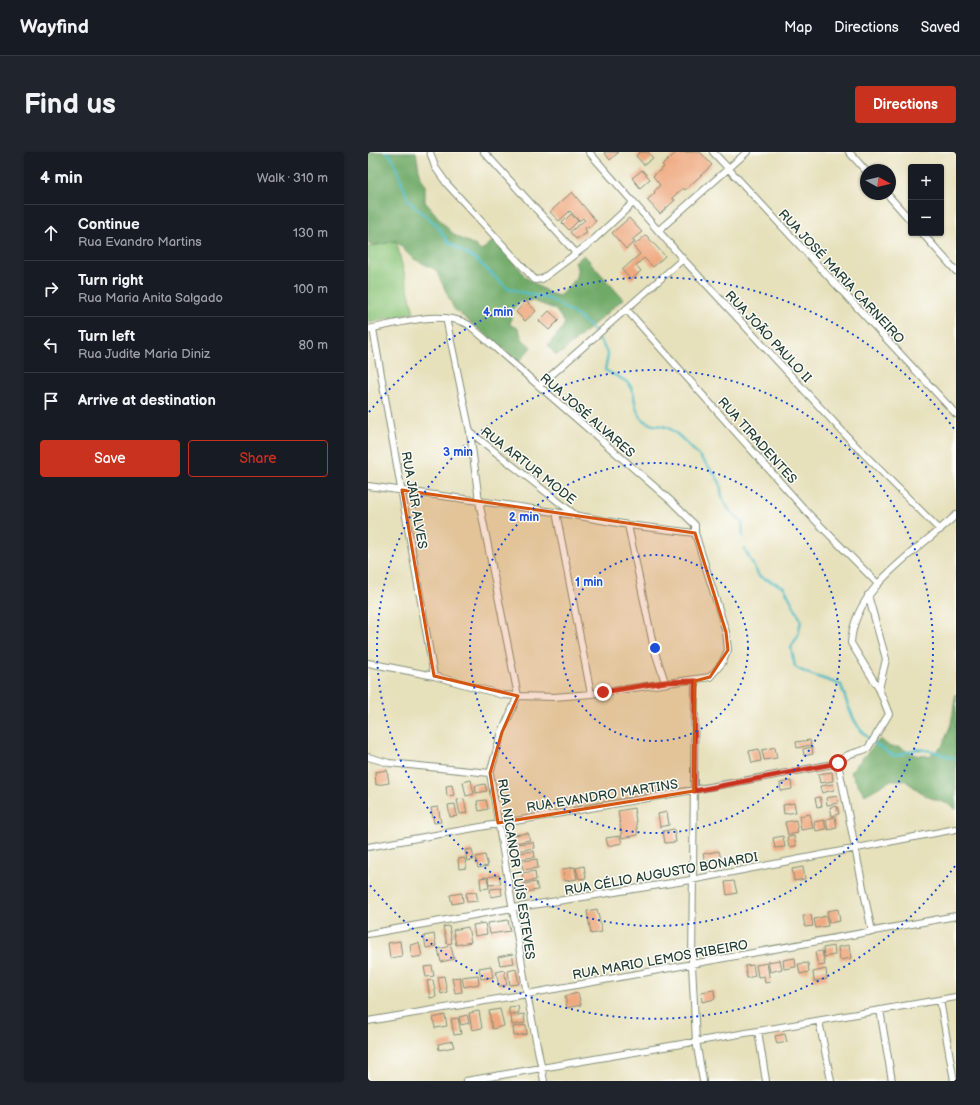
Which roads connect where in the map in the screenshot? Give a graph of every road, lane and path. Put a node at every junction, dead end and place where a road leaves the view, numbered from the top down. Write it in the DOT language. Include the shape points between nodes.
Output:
graph roads {
  1 [pos="430,152"];
  2 [pos="484,152"];
  3 [pos="589,152"];
  4 [pos="713,152"];
  5 [pos="747,152"];
  6 [pos="848,152"];
  7 [pos="860,165"];
  8 [pos="728,169"];
  9 [pos="892,200"];
  10 [pos="634,202"];
  11 [pos="908,218"];
  12 [pos="659,230"];
  13 [pos="925,236"];
  14 [pos="576,254"];
  15 [pos="683,259"];
  16 [pos="956,271"];
  17 [pos="626,309"];
  18 [pos="446,318"];
  19 [pos="370,329"];
  20 [pos="539,386"];
  21 [pos="956,414"];
  22 [pos="470,432"];
  23 [pos="368,486"];
  24 [pos="402,490"];
  25 [pos="479,501"];
  26 [pos="556,512"];
  27 [pos="574,514"];
  28 [pos="956,516"];
  29 [pos="628,525"];
  30 [pos="940,530"];
  31 [pos="695,531"];
  32 [pos="877,583"];
  33 [pos="868,595"];
  34 [pos="368,663"];
  35 [pos="434,676"];
  36 [pos="695,681"];
  37 [pos="665,682"];
  38 [pos="879,689"];
  39 [pos="592,694"];
  40 [pos="518,696"];
  41 [pos="368,758"];
  42 [pos="838,763"];
  43 [pos="490,773"];
  44 [pos="694,791"];
  45 [pos="498,823"];
  46 [pos="956,829"];
  47 [pos="368,847"];
  48 [pos="856,849"];
  49 [pos="691,880"];
  50 [pos="513,908"];
  51 [pos="956,916"];
  52 [pos="872,932"];
  53 [pos="368,934"];
  54 [pos="692,965"];
  55 [pos="527,994"];
  56 [pos="956,997"];
  57 [pos="940,1000"];
  58 [pos="880,1010"];
  59 [pos="368,1021"];
  60 [pos="819,1021"];
  61 [pos="758,1031"];
  62 [pos="696,1041"];
  63 [pos="954,1065"];
  64 [pos="541,1068"];
  65 [pos="466,1081"];
  66 [pos="544,1081"];
  67 [pos="703,1081"];
  68 [pos="766,1081"];
  69 [pos="831,1081"];
  70 [pos="892,1081"];
  71 [pos="954,1081"];
  1 -- 14 [label="street" via="435,167 448,184 536,280 542,279"];
  2 -- 14 [label="street"];
  3 -- 10 [label="street, RUA JOÃO PAULO II"];
  4 -- 8 [label="street, RUA JOSÉ MARIA CARNEIRO"];
  5 -- 8 [label="street"];
  6 -- 7 [label="street"];
  8 -- 12 [label="street"];
  8 -- 21 [label="street, RUA JOSÉ MARIA CARNEIRO"];
  9 -- 11 [label="street"];
  10 -- 12 [label="street, RUA JOÃO PAULO II"];
  10 -- 14 [label="street"];
  12 -- 15 [label="street, RUA JOÃO PAULO II"];
  13 -- 16 [label="street"];
  15 -- 17 [label="street"];
  15 -- 30 [label="street, RUA JOÃO PAULO II" via="855,445"];
  17 -- 20 [label="street"];
  17 -- 32 [label="street, RUA TIRADENTES" via="805,510"];
  18 -- 19 [label="street"];
  18 -- 20 [label="street, RUA JOSÉ ALVARES" via="461,320"];
  18 -- 22 [label="street"];
  19 -- 24 [label="street, RUA JAIR ALVES"];
  20 -- 31 [label="street, RUA JOSÉ ALVARES" via="671,502 694,525"];
  22 -- 25 [label="street"];
  22 -- 27 [label="street, RUA ARTUR MODE"];
  23 -- 24 [label="street"];
  24 -- 25 [label="street"];
  24 -- 35 [label="street, RUA JAIR ALVES"];
  25 -- 26 [label="street"];
  25 -- 40 [label="street"];
  26 -- 27 [label="street"];
  26 -- 39 [label="street"];
  27 -- 29 [label="street"];
  28 -- 30 [label="street"];
  29 -- 31 [label="street"];
  29 -- 37 [label="street" via="654,649"];
  30 -- 32 [label="street"];
  31 -- 36 [label="street" via="726,632 728,650 722,663 710,677"];
  32 -- 33 [label="street"];
  33 -- 38 [label="street" via="886,659"];
  33 -- 38 [label="street" via="855,624 851,643"];
  34 -- 35 [label="street"];
  35 -- 40 [label="street" via="504,695"];
  36 -- 37 [label="street"];
  36 -- 44 [label="street"];
  37 -- 39 [label="street"];
  38 -- 42 [label="street" via="889,714 868,748 862,752 852,752"];
  39 -- 40 [label="street"];
  40 -- 43 [label="street, RUA NICANOR LUÍS ESTEVES" via="502,732"];
  41 -- 43 [label="street" via="389,763"];
  42 -- 44 [label="street, RUA EVANDRO MARTINS"];
  42 -- 48 [label="street"];
  43 -- 45 [label="street, RUA NICANOR LUÍS ESTEVES"];
  44 -- 45 [label="street, RUA EVANDRO MARTINS"];
  44 -- 49 [label="street"];
  45 -- 47 [label="street, RUA EVANDRO MARTINS"];
  45 -- 50 [label="street, RUA NICANOR LUÍS ESTEVES"];
  46 -- 48 [label="street, RUA CÉLIO AUGUSTO BONARDI"];
  48 -- 49 [label="street, RUA CÉLIO AUGUSTO BONARDI"];
  48 -- 52 [label="street"];
  49 -- 50 [label="street, RUA CÉLIO AUGUSTO BONARDI"];
  49 -- 54 [label="street"];
  50 -- 53 [label="street, RUA CÉLIO AUGUSTO BONARDI"];
  50 -- 55 [label="street, RUA NICANOR LUÍS ESTEVES"];
  51 -- 52 [label="street, RUA MARIO LEMOS RIBEIRO"];
  52 -- 54 [label="street, RUA MARIO LEMOS RIBEIRO"];
  54 -- 55 [label="street, RUA MARIO LEMOS RIBEIRO"];
  54 -- 62 [label="street"];
  55 -- 59 [label="street, RUA MARIO LEMOS RIBEIRO"];
  55 -- 64 [label="street, RUA NICANOR LUÍS ESTEVES"];
  56 -- 57 [label="street"];
  57 -- 58 [label="street"];
  57 -- 63 [label="street"];
  58 -- 60 [label="street"];
  58 -- 70 [label="street"];
  60 -- 61 [label="street"];
  60 -- 69 [label="street"];
  61 -- 62 [label="street"];
  61 -- 68 [label="street"];
  62 -- 64 [label="street"];
  62 -- 67 [label="street"];
  63 -- 71 [label="street"];
  64 -- 65 [label="street"];
  64 -- 66 [label="street, RUA NICANOR LUÍS ESTEVES"];
}
